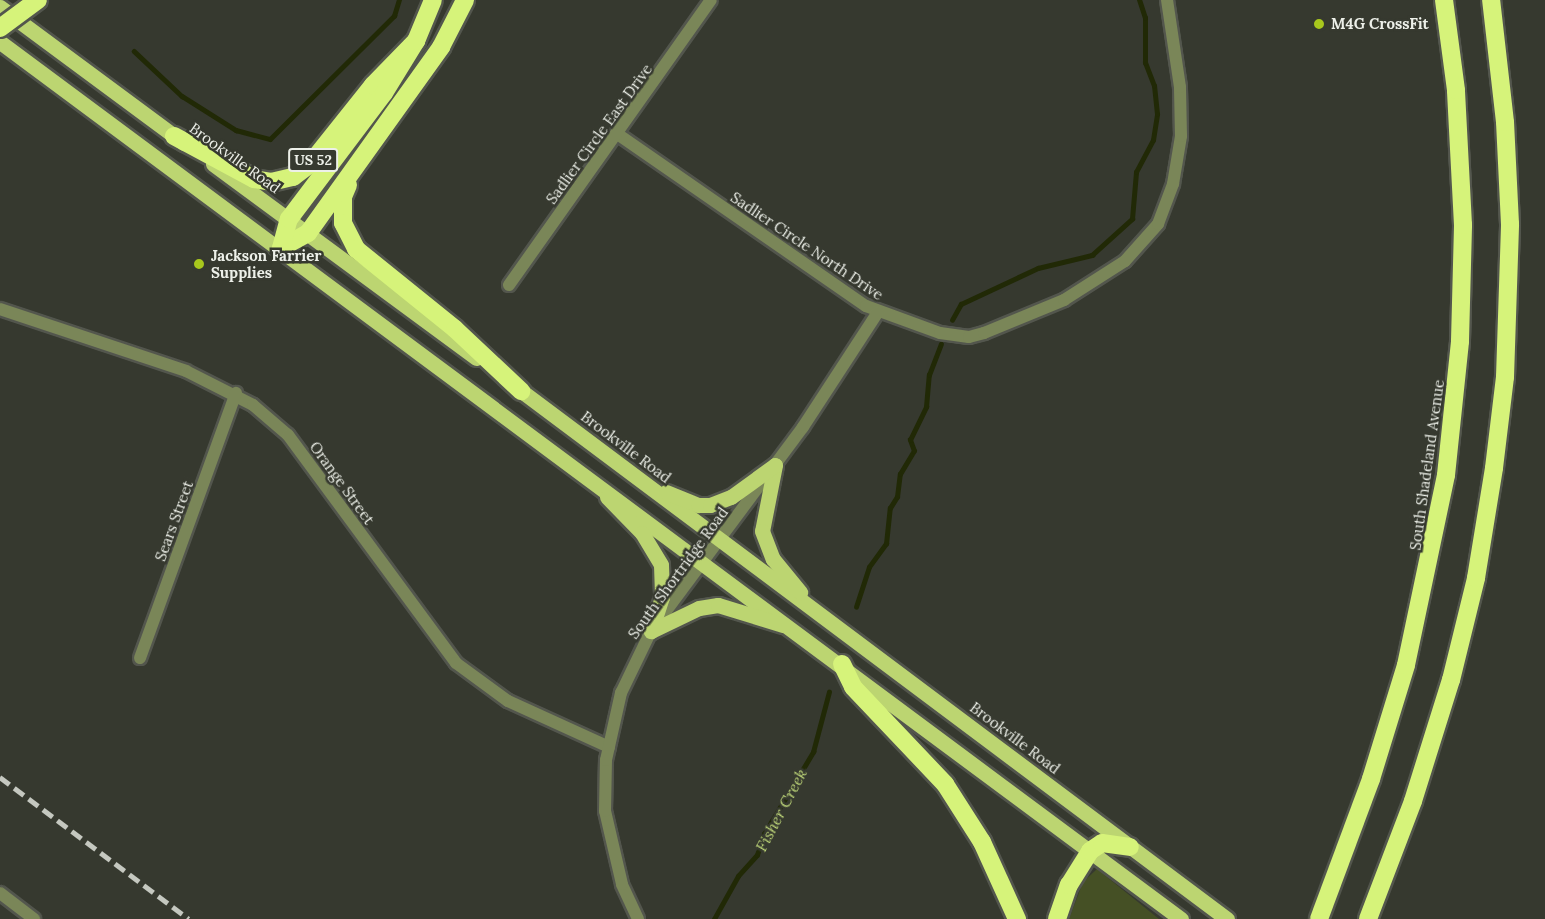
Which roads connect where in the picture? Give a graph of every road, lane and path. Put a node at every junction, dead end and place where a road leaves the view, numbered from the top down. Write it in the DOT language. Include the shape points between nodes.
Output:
graph roads {
  1 [pos="38,0"];
  2 [pos="433,0"];
  3 [pos="465,0"];
  4 [pos="711,0"];
  5 [pos="1167,0"];
  6 [pos="1444,0"];
  7 [pos="1491,0"];
  8 [pos="0,7"];
  9 [pos="0,28"];
  10 [pos="416,41"];
  11 [pos="0,42"];
  12 [pos="616,134"];
  13 [pos="174,136"];
  14 [pos="354,168"];
  15 [pos="289,219"];
  16 [pos="308,233"];
  17 [pos="281,248"];
  18 [pos="509,285"];
  19 [pos="0,309"];
  20 [pos="878,312"];
  21 [pos="521,391"];
  22 [pos="236,393"];
  23 [pos="775,465"];
  24 [pos="637,478"];
  25 [pos="593,479"];
  26 [pos="721,541"];
  27 [pos="705,563"];
  28 [pos="812,608"];
  29 [pos="790,627"];
  30 [pos="651,631"];
  31 [pos="140,658"];
  32 [pos="842,664"];
  33 [pos="609,747"];
  34 [pos="1130,847"];
  35 [pos="1089,851"];
  36 [pos="0,893"];
  37 [pos="34,919"];
  38 [pos="638,919"];
  39 [pos="1017,919"];
  40 [pos="1057,919"];
  41 [pos="1180,919"];
  42 [pos="1227,919"];
  43 [pos="1319,919"];
  44 [pos="1368,919"];
  1 -- 9 [label="highway, bridge"];
  2 -- 10 [label="highway, US 52"];
  3 -- 14 [label="highway" via="441,46"];
  4 -- 12 [label="street, Sadlier Circle East Drive"];
  5 -- 20 [label="street, Sadlier Circle North Drive" via="1182,108 1179,156 1167,204 1146,242 1125,261 1064,300 1001,329 956,337"];
  6 -- 43 [label="highway, South Shadeland Avenue" via="1456,90 1463,225 1459,351 1446,475 1433,552 1404,675 1371,779"];
  7 -- 44 [label="highway" via="1505,122 1510,224 1506,357 1497,448 1478,568 1454,671 1423,771"];
  8 -- 13 [label="main road, Brookville Road / US 52"];
  10 -- 13 [label="highway, US 52" via="373,85 310,164 293,177 271,182 254,179"];
  10 -- 15 [label="highway" via="384,93"];
  11 -- 17 [label="main road"];
  12 -- 18 [label="street, Sadlier Circle East Drive"];
  12 -- 20 [label="street, Sadlier Circle North Drive" via="841,291"];
  13 -- 15 [label="main road, Brookville Road"];
  14 -- 16 [label="highway"];
  14 -- 21 [label="highway" via="342,209 347,235 356,249 454,329"];
  15 -- 16 [label="main road, Brookville Road"];
  15 -- 17 [label="highway"];
  16 -- 17 [label="highway"];
  16 -- 21 [label="main road, Brookville Road"];
  17 -- 25 [label="main road"];
  19 -- 22 [label="street, Orange Street" via="186,370"];
  20 -- 23 [label="street, South Shortridge Road"];
  21 -- 24 [label="main road, Brookville Road"];
  22 -- 31 [label="street, Sears Street"];
  22 -- 33 [label="street, Orange Street" via="288,435 456,663 508,701"];
  23 -- 24 [label="main road" via="731,497 710,505 684,500"];
  23 -- 26 [label="street, South Shortridge Road"];
  23 -- 28 [label="main road" via="762,521 765,542 773,559"];
  24 -- 26 [label="main road, Brookville Road"];
  25 -- 27 [label="main road"];
  25 -- 30 [label="main road" via="642,533 661,565 662,597"];
  26 -- 27 [label="street, South Shortridge Road"];
  26 -- 28 [label="main road, Brookville Road"];
  27 -- 29 [label="main road"];
  27 -- 30 [label="street, South Shortridge Road"];
  28 -- 34 [label="main road, Brookville Road"];
  29 -- 30 [label="main road" via="718,605 699,608"];
  29 -- 32 [label="main road"];
  30 -- 33 [label="street, South Shortridge Road" via="621,693"];
  32 -- 35 [label="main road"];
  32 -- 39 [label="highway" via="853,687 945,784 982,842"];
  33 -- 38 [label="street, South Shortridge Road" via="605,785 609,837 622,885"];
  34 -- 35 [label="highway" via="1102,843"];
  34 -- 42 [label="main road, Brookville Road"];
  35 -- 40 [label="highway" via="1069,885"];
  35 -- 41 [label="main road"];
  36 -- 37 [label="street"];
}
